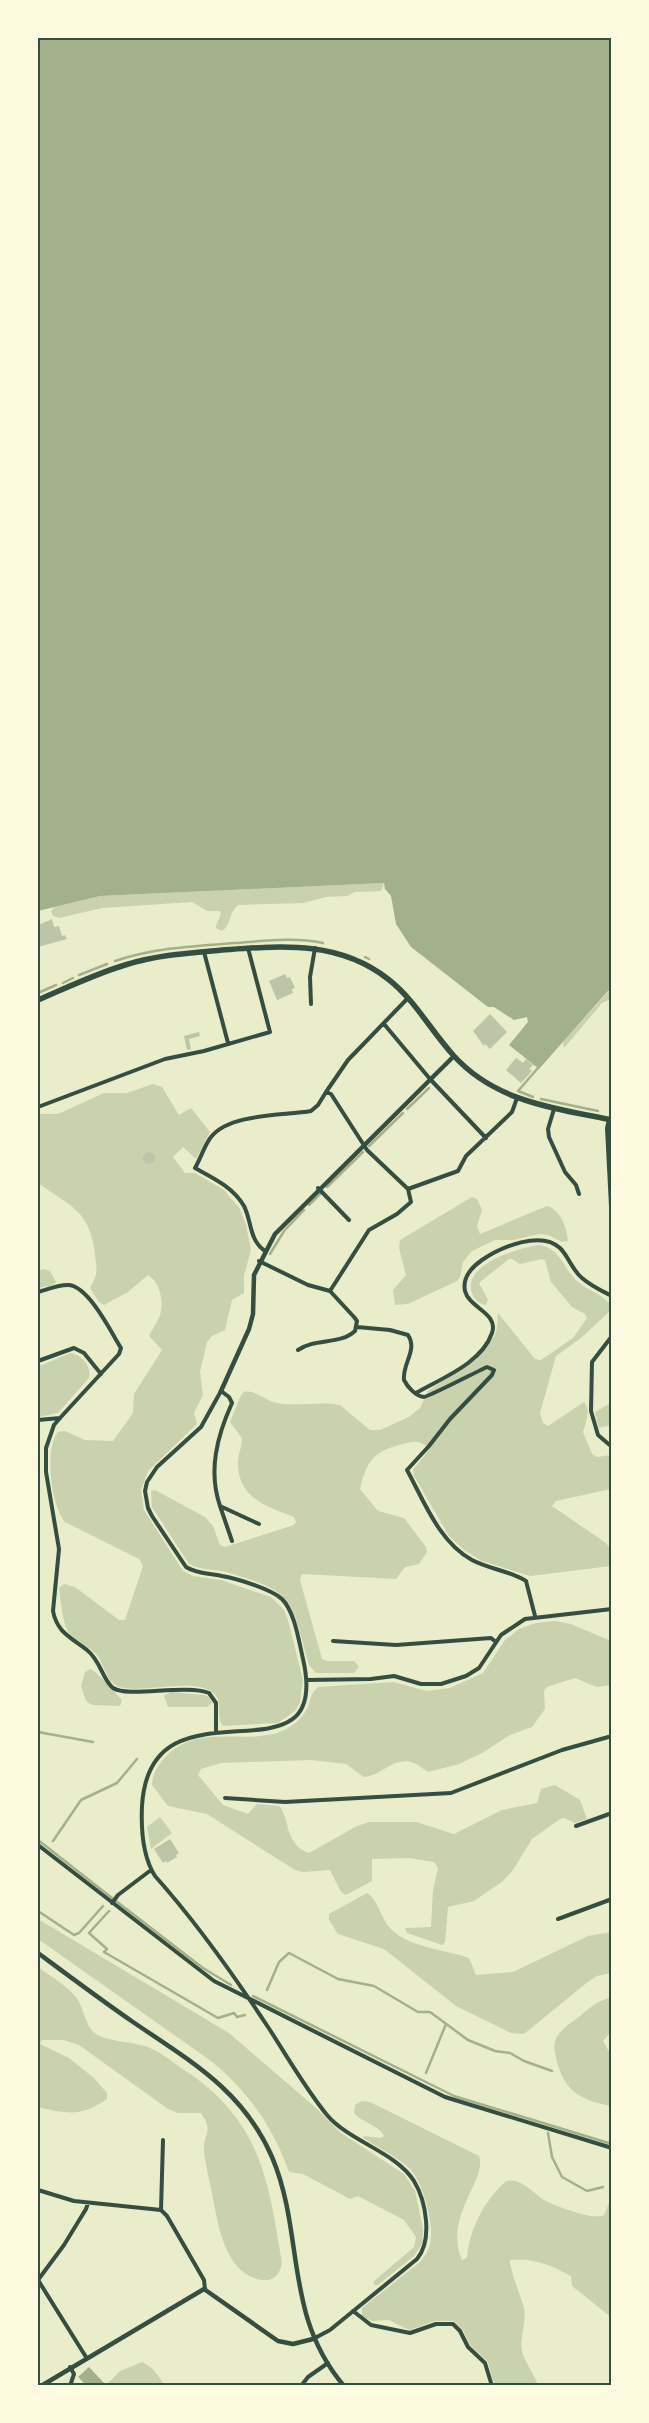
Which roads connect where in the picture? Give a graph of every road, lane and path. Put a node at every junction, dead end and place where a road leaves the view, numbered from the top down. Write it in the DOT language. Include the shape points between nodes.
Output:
graph roads {
  1 [pos="248,948"];
  2 [pos="315,948"];
  3 [pos="204,952"];
  4 [pos="408,998"];
  5 [pos="38,1000"];
  6 [pos="311,1004"];
  7 [pos="384,1024"];
  8 [pos="228,1043"];
  9 [pos="454,1056"];
  10 [pos="430,1079"];
  11 [pos="326,1092"];
  12 [pos="517,1098"];
  13 [pos="38,1107"];
  14 [pos="554,1109"];
  15 [pos="610,1120"];
  16 [pos="486,1138"];
  17 [pos="363,1144"];
  18 [pos="318,1188"];
  19 [pos="408,1189"];
  20 [pos="579,1194"];
  21 [pos="349,1220"];
  22 [pos="612,1226"];
  23 [pos="264,1251"];
  24 [pos="259,1261"];
  25 [pos="330,1291"];
  26 [pos="38,1292"];
  27 [pos="612,1296"];
  28 [pos="358,1327"];
  29 [pos="612,1336"];
  30 [pos="298,1350"];
  31 [pos="38,1361"];
  32 [pos="101,1374"];
  33 [pos="221,1391"];
  34 [pos="416,1393"];
  35 [pos="60,1418"];
  36 [pos="38,1420"];
  37 [pos="612,1448"];
  38 [pos="220,1506"];
  39 [pos="260,1524"];
  40 [pos="232,1541"];
  41 [pos="612,1609"];
  42 [pos="535,1616"];
  43 [pos="333,1641"];
  44 [pos="496,1642"];
  45 [pos="307,1680"];
  46 [pos="216,1732"];
  47 [pos="612,1736"];
  48 [pos="226,1798"];
  49 [pos="612,1812"];
  50 [pos="576,1826"];
  51 [pos="38,1845"];
  52 [pos="151,1870"];
  53 [pos="612,1899"];
  54 [pos="112,1903"];
  55 [pos="558,1919"];
  56 [pos="38,1953"];
  57 [pos="248,1998"];
  58 [pos="163,2140"];
  59 [pos="612,2148"];
  60 [pos="38,2190"];
  61 [pos="88,2202"];
  62 [pos="161,2210"];
  63 [pos="38,2280"];
  64 [pos="205,2289"];
  65 [pos="353,2311"];
  66 [pos="313,2339"];
  67 [pos="86,2358"];
  68 [pos="328,2363"];
  69 [pos="70,2367"];
  70 [pos="41,2386"];
  71 [pos="70,2386"];
  72 [pos="301,2386"];
  73 [pos="344,2386"];
  74 [pos="492,2386"];
  1 -- 2 [label="main road"];
  1 -- 3 [label="main road"];
  1 -- 8 [label="street" via="270,1032"];
  2 -- 4 [label="main road" via="365,964 387,978"];
  2 -- 6 [label="street" via="310,977"];
  3 -- 5 [label="main road" via="130,963"];
  3 -- 8 [label="street"];
  4 -- 7 [label="street"];
  4 -- 9 [label="main road"];
  7 -- 10 [label="street"];
  7 -- 11 [label="street" via="348,1060"];
  8 -- 13 [label="street" via="165,1059"];
  9 -- 10 [label="street"];
  9 -- 12 [label="main road" via="487,1083"];
  10 -- 16 [label="street"];
  10 -- 17 [label="street"];
  11 -- 17 [label="street" via="331,1094"];
  11 -- 23 [label="street" via="311,1111 225,1126 210,1138 195,1168 226,1186 239,1199 248,1215 256,1245"];
  12 -- 14 [label="main road"];
  12 -- 16 [label="street" via="512,1112"];
  14 -- 15 [label="main road"];
  14 -- 20 [label="street" via="549,1137 564,1172"];
  15 -- 22 [label="street" via="607,1128"];
  16 -- 19 [label="street" via="466,1156 455,1174"];
  17 -- 18 [label="street"];
  17 -- 19 [label="street"];
  18 -- 21 [label="street"];
  18 -- 23 [label="street" via="279,1227"];
  19 -- 25 [label="street" via="409,1205 369,1230"];
  23 -- 24 [label="street"];
  24 -- 25 [label="street" via="308,1285"];
  24 -- 33 [label="street" via="253,1283 252,1322"];
  25 -- 28 [label="street" via="354,1317"];
  26 -- 32 [label="street" via="65,1285 75,1287 103,1317 121,1352"];
  27 -- 34 [label="street" via="582,1278 560,1248 547,1240 532,1241 487,1256 470,1270 465,1284 468,1298 491,1319 493,1328 489,1339 469,1362"];
  28 -- 30 [label="street" via="348,1336"];
  28 -- 34 [label="street" via="390,1330 410,1337 411,1351 404,1380"];
  29 -- 37 [label="street" via="592,1362 591,1411 598,1435"];
  31 -- 32 [label="street" via="74,1348 84,1353"];
  32 -- 35 [label="street"];
  33 -- 38 [label="street" via="232,1403 222,1424 214,1469 214,1487"];
  33 -- 45 [label="street" via="201,1428 152,1474 145,1490 148,1508 186,1567 194,1572 240,1581 282,1599 292,1618"];
  34 -- 42 [label="street" via="426,1397 487,1367 494,1370 406,1470 453,1546 481,1564 526,1581"];
  35 -- 36 [label="street"];
  35 -- 46 [label="street" via="50,1436 45,1460 59,1548 53,1611 58,1626 93,1655 108,1682 118,1690 180,1689 209,1694 216,1703"];
  38 -- 39 [label="street"];
  38 -- 40 [label="street"];
  41 -- 42 [label="street"];
  42 -- 44 [label="street" via="516,1623"];
  43 -- 44 [label="street" via="396,1645 491,1638"];
  44 -- 45 [label="street" via="479,1668 441,1684 421,1684 394,1676"];
  45 -- 46 [label="street" via="308,1693 304,1704 290,1722 267,1729"];
  46 -- 52 [label="street" via="181,1740 155,1763 145,1789 141,1818"];
  47 -- 48 [label="street" via="562,1750 451,1793 285,1802"];
  49 -- 50 [label="street"];
  51 -- 54 [label="street"];
  52 -- 54 [label="street"];
  52 -- 57 [label="street" via="216,1950"];
  53 -- 55 [label="street"];
  54 -- 57 [label="street" via="201,1972"];
  56 -- 66 [label="street" via="204,2070 245,2110 267,2146 277,2172"];
  57 -- 59 [label="street" via="445,2097"];
  57 -- 65 [label="street" via="330,2118 398,2165 418,2189 427,2229 422,2253"];
  58 -- 62 [label="street"];
  60 -- 61 [label="street" via="68,2200"];
  61 -- 62 [label="street"];
  61 -- 63 [label="street"];
  62 -- 64 [label="street" via="199,2272"];
  63 -- 67 [label="street"];
  64 -- 66 [label="street" via="278,2341 293,2344"];
  64 -- 67 [label="street"];
  65 -- 66 [label="street"];
  65 -- 74 [label="street" via="366,2323 410,2333 436,2324 453,2324 468,2347 485,2363"];
  66 -- 68 [label="street"];
  67 -- 69 [label="street"];
  68 -- 72 [label="street"];
  68 -- 73 [label="street"];
  69 -- 70 [label="street"];
  69 -- 71 [label="street" via="74,2374"];
}
